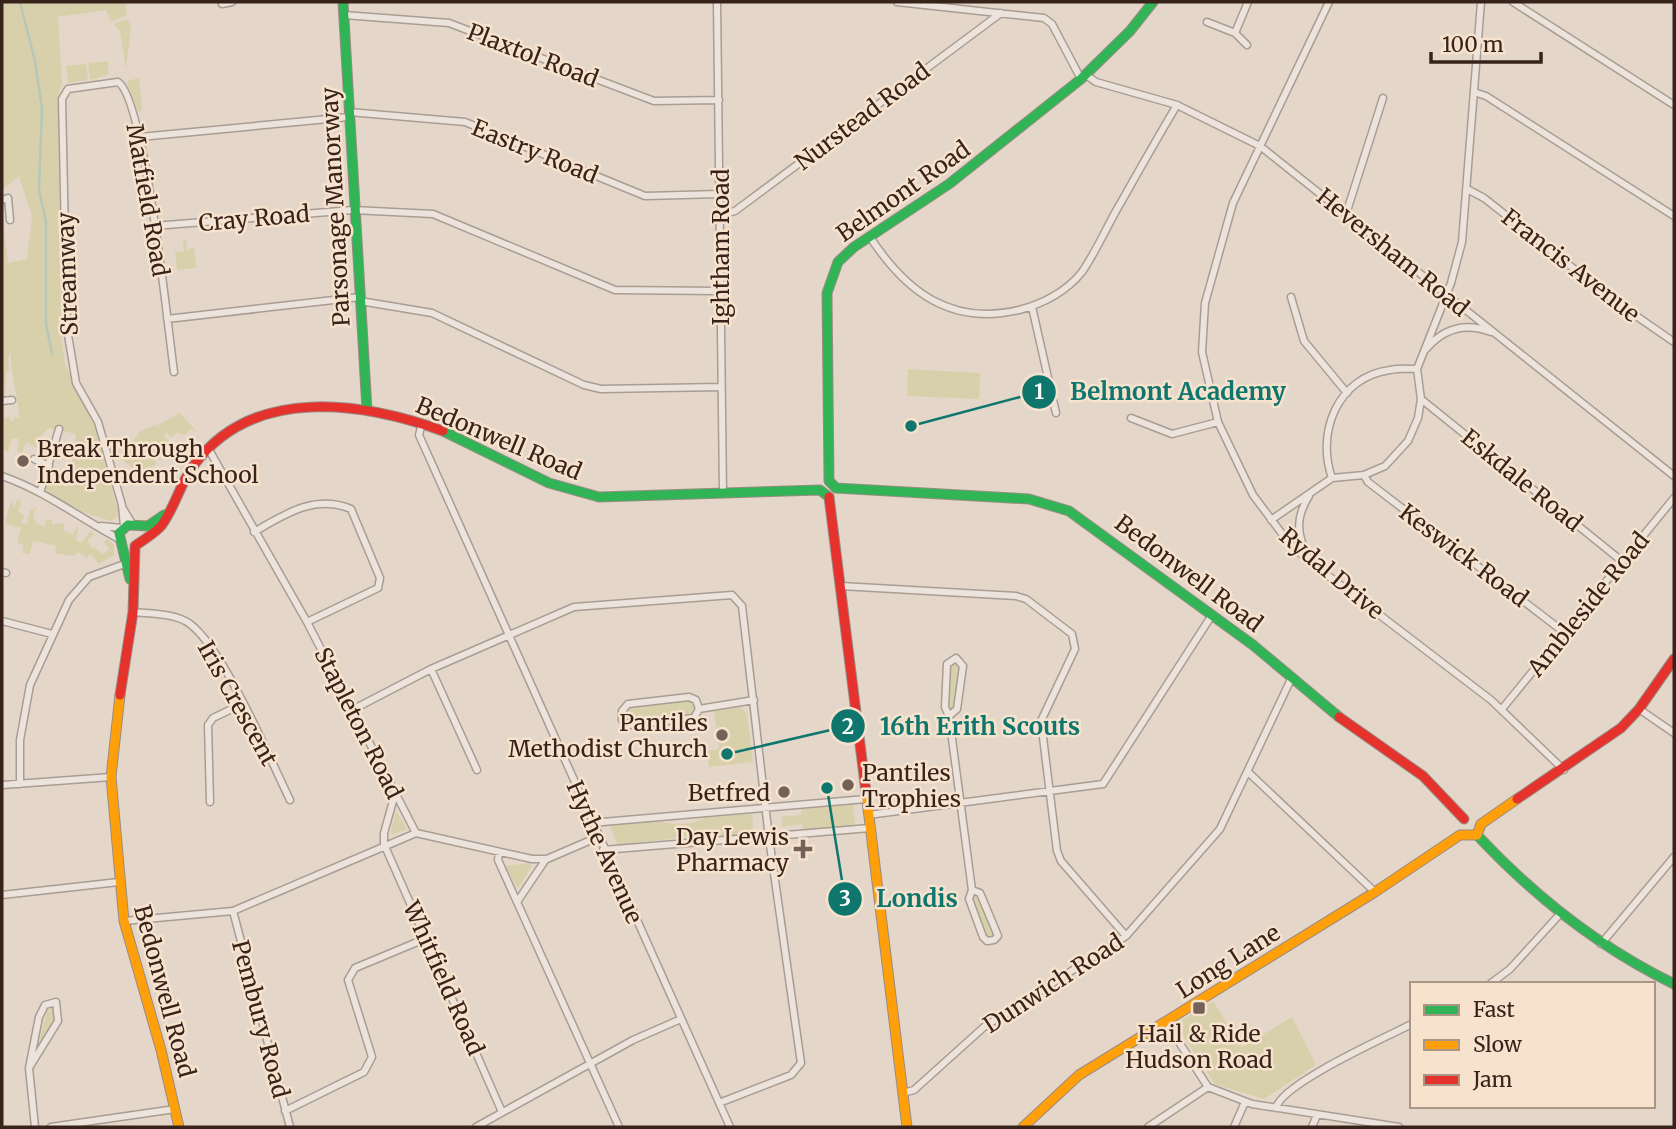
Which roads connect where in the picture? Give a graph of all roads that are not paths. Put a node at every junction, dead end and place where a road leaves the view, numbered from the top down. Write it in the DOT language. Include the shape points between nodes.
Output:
graph roads {
  1 [pos="232,2"];
  2 [pos="343,2"];
  3 [pos="717,2"];
  4 [pos="897,2"];
  5 [pos="1153,2"];
  6 [pos="1248,2"];
  7 [pos="1329,2"];
  8 [pos="1481,2"];
  9 [pos="1513,2"];
  10 [pos="223,5"];
  11 [pos="1001,13"];
  12 [pos="344,15"];
  13 [pos="1207,22"];
  14 [pos="1235,33"];
  15 [pos="1247,45"];
  16 [pos="1084,77"];
  17 [pos="122,84"];
  18 [pos="1474,92"];
  19 [pos="1383,98"];
  20 [pos="719,100"];
  21 [pos="1177,105"];
  22 [pos="1674,105"];
  23 [pos="349,115"];
  24 [pos="140,137"];
  25 [pos="1260,146"];
  26 [pos="1467,189"];
  27 [pos="719,194"];
  28 [pos="2,200"];
  29 [pos="353,210"];
  30 [pos="1346,214"];
  31 [pos="720,215"];
  32 [pos="1674,216"];
  33 [pos="10,220"];
  34 [pos="154,226"];
  35 [pos="870,236"];
  36 [pos="720,291"];
  37 [pos="1446,294"];
  38 [pos="1291,298"];
  39 [pos="360,299"];
  40 [pos="1031,307"];
  41 [pos="167,319"];
  42 [pos="1496,334"];
  43 [pos="1674,342"];
  44 [pos="1423,353"];
  45 [pos="1417,369"];
  46 [pos="174,372"];
  47 [pos="721,387"];
  48 [pos="1347,393"];
  49 [pos="1421,399"];
  50 [pos="12,400"];
  51 [pos="2,401"];
  52 [pos="367,410"];
  53 [pos="1056,413"];
  54 [pos="1130,418"];
  55 [pos="423,422"];
  56 [pos="1218,422"];
  57 [pos="59,429"];
  58 [pos="208,448"];
  59 [pos="34,459"];
  60 [pos="49,466"];
  61 [pos="1364,475"];
  62 [pos="2,476"];
  63 [pos="1674,476"];
  64 [pos="1332,478"];
  65 [pos="829,481"];
  66 [pos="836,488"];
  67 [pos="820,491"];
  68 [pos="1311,491"];
  69 [pos="40,493"];
  70 [pos="723,493"];
  71 [pos="829,498"];
  72 [pos="1674,498"];
  73 [pos="168,511"];
  74 [pos="1271,520"];
  75 [pos="99,526"];
  76 [pos="129,527"];
  77 [pos="254,532"];
  78 [pos="121,542"];
  79 [pos="138,543"];
  80 [pos="1309,561"];
  81 [pos="130,562"];
  82 [pos="1623,562"];
  83 [pos="841,586"];
  84 [pos="133,612"];
  85 [pos="1212,615"];
  86 [pos="2,621"];
  87 [pos="307,622"];
  88 [pos="1565,633"];
  89 [pos="52,634"];
  90 [pos="508,634"];
  91 [pos="1674,659"];
  92 [pos="431,669"];
  93 [pos="1292,677"];
  94 [pos="754,701"];
  95 [pos="242,704"];
  96 [pos="699,709"];
  97 [pos="1502,709"];
  98 [pos="1639,709"];
  99 [pos="352,710"];
  100 [pos="950,716"];
  101 [pos="1674,733"];
  102 [pos="477,769"];
  103 [pos="1564,770"];
  104 [pos="1248,772"];
  105 [pos="111,777"];
  106 [pos="20,784"];
  107 [pos="2,785"];
  108 [pos="1049,792"];
  109 [pos="395,793"];
  110 [pos="866,799"];
  111 [pos="290,800"];
  112 [pos="209,802"];
  113 [pos="960,803"];
  114 [pos="766,809"];
  115 [pos="868,816"];
  116 [pos="1464,819"];
  117 [pos="591,823"];
  118 [pos="1481,824"];
  119 [pos="870,828"];
  120 [pos="416,833"];
  121 [pos="1460,835"];
  122 [pos="1478,835"];
  123 [pos="598,837"];
  124 [pos="769,838"];
  125 [pos="384,844"];
  126 [pos="603,850"];
  127 [pos="499,852"];
  128 [pos="1674,857"];
  129 [pos="547,859"];
  130 [pos="119,882"];
  131 [pos="972,890"];
  132 [pos="1375,892"];
  133 [pos="2,895"];
  134 [pos="517,902"];
  135 [pos="233,911"];
  136 [pos="1560,914"];
  137 [pos="124,921"];
  138 [pos="1126,936"];
  139 [pos="427,938"];
  140 [pos="1601,944"];
  141 [pos="1493,982"];
  142 [pos="1674,984"];
  143 [pos="681,1019"];
  144 [pos="1166,1022"];
  145 [pos="1410,1025"];
  146 [pos="590,1066"];
  147 [pos="29,1068"];
  148 [pos="1208,1087"];
  149 [pos="903,1093"];
  150 [pos="1245,1102"];
  151 [pos="719,1103"];
  152 [pos="1276,1108"];
  153 [pos="175,1109"];
  154 [pos="285,1111"];
  155 [pos="502,1112"];
  156 [pos="1317,1115"];
  157 [pos="35,1127"];
  158 [pos="51,1127"];
  159 [pos="179,1127"];
  160 [pos="289,1127"];
  161 [pos="476,1127"];
  162 [pos="619,1127"];
  163 [pos="730,1127"];
  164 [pos="906,1127"];
  165 [pos="1023,1127"];
  166 [pos="1148,1127"];
  167 [pos="1234,1127"];
  168 [pos="1312,1127"];
  169 [pos="1389,1127"];
  170 [pos="1399,1127"];
  1 -- 10 [label="street"];
  2 -- 12 [label="street, Parsonage Manorway"];
  3 -- 20 [label="street, Ightham Road"];
  4 -- 11 [label="street"];
  5 -- 16 [label="street, Belmont Road"];
  6 -- 14 [label="street"];
  7 -- 25 [label="street, Rydal Drive"];
  8 -- 18 [label="street"];
  9 -- 22 [label="street"];
  11 -- 16 [label="street" via="1044,18 1052,24"];
  11 -- 31 [label="street, Nurstead Road" via="734,211"];
  12 -- 20 [label="street, Plaxtol Road" via="449,23 653,101"];
  12 -- 23 [label="street, Parsonage Manorway"];
  13 -- 14 [label="street"];
  14 -- 15 [label="street"];
  16 -- 21 [label="street, Heversham Road"];
  16 -- 35 [label="street, Belmont Road" via="922,205"];
  17 -- 24 [label="street, Matfield Road"];
  17 -- 76 [label="street, Streamway" via="68,89 62,99 70,349 76,383 98,422"];
  18 -- 26 [label="street"];
  18 -- 32 [label="street"];
  19 -- 30 [label="street"];
  20 -- 27 [label="street, Ightham Road"];
  21 -- 25 [label="street, Heversham Road"];
  21 -- 40 [label="street" via="1082,271 1056,295"];
  23 -- 24 [label="street, Eastry Road"];
  23 -- 27 [label="street, Eastry Road" via="465,122 645,196"];
  23 -- 29 [label="street, Parsonage Manorway"];
  24 -- 34 [label="street, Matfield Road"];
  25 -- 30 [label="street, Heversham Road"];
  25 -- 56 [label="street, Rydal Drive" via="1233,203 1203,316 1202,352"];
  26 -- 37 [label="street" via="1462,242"];
  26 -- 43 [label="street, Francis Avenue"];
  27 -- 31 [label="street, Ightham Road"];
  28 -- 33 [label="street" via="8,198"];
  29 -- 34 [label="street, Cray Road"];
  29 -- 36 [label="street, Cray Road" via="441,217 615,290"];
  29 -- 39 [label="street, Parsonage Manorway"];
  30 -- 37 [label="street, Heversham Road"];
  31 -- 36 [label="street, Ightham Road"];
  34 -- 41 [label="street, Matfield Road"];
  35 -- 40 [label="street" via="906,283 960,313 981,315"];
  35 -- 65 [label="street, Belmont Road" via="838,262 827,293"];
  36 -- 47 [label="street, Ightham Road"];
  37 -- 42 [label="street, Heversham Road"];
  37 -- 44 [label="street"];
  38 -- 48 [label="street" via="1304,341"];
  39 -- 41 [label="street"];
  39 -- 47 [label="street" via="432,313 584,386"];
  39 -- 52 [label="street, Parsonage Manorway"];
  40 -- 53 [label="street"];
  41 -- 46 [label="street, Matfield Road"];
  42 -- 44 [label="street" via="1477,328 1454,329 1439,336"];
  42 -- 63 [label="street, Heversham Road"];
  44 -- 45 [label="street"];
  45 -- 48 [label="street" via="1377,373"];
  45 -- 49 [label="street"];
  47 -- 70 [label="street, Ightham Road"];
  48 -- 64 [label="street" via="1326,430 1326,461"];
  49 -- 61 [label="street" via="1408,441 1385,466"];
  49 -- 82 [label="street, Eskdale Road"];
  50 -- 51 [label="street"];
  52 -- 55 [label="street, Bedonwell Road"];
  52 -- 58 [label="street, Bedonwell Road" via="299,407 256,415"];
  54 -- 56 [label="street" via="1172,433"];
  55 -- 70 [label="street, Bedonwell Road" via="545,484 576,494"];
  55 -- 90 [label="street, Hythe Avenue" via="419,435"];
  56 -- 74 [label="street, Rydal Drive" via="1253,495"];
  57 -- 60 [label="street"];
  58 -- 73 [label="street, Bedonwell Road"];
  58 -- 77 [label="street, Stapleton Road"];
  59 -- 60 [label="street"];
  60 -- 69 [label="street"];
  61 -- 64 [label="street"];
  61 -- 88 [label="street, Keswick Road"];
  62 -- 69 [label="street"];
  64 -- 68 [label="street"];
  65 -- 66 [label="street"];
  65 -- 67 [label="street"];
  66 -- 71 [label="street"];
  66 -- 85 [label="street, Bedonwell Road" via="1053,504 1082,518"];
  67 -- 70 [label="street, Bedonwell Road"];
  67 -- 71 [label="street"];
  68 -- 74 [label="street"];
  68 -- 80 [label="street" via="1301,507 1298,527"];
  69 -- 75 [label="street"];
  71 -- 83 [label="street"];
  72 -- 82 [label="street, Ambleside Road"];
  73 -- 76 [label="street" via="153,524"];
  73 -- 79 [label="street, Bedonwell Road" via="161,525"];
  74 -- 80 [label="street, Rydal Drive"];
  75 -- 76 [label="street"];
  75 -- 78 [label="street"];
  76 -- 78 [label="street, Bedonwell Road"];
  76 -- 79 [label="street, Bedonwell Road"];
  77 -- 87 [label="street, Stapleton Road"];
  77 -- 87 [label="street" via="299,507 335,502 351,509 380,578 378,588"];
  78 -- 79 [label="street"];
  78 -- 81 [label="street, Bedonwell Road"];
  79 -- 81 [label="street, Bedonwell Road"];
  80 -- 97 [label="street, Rydal Drive"];
  81 -- 84 [label="street, Bedonwell Road"];
  81 -- 89 [label="street" via="89,577 77,587"];
  82 -- 88 [label="street, Ambleside Road"];
  83 -- 108 [label="street" via="1016,596 1072,634 1075,649 1041,721"];
  83 -- 110 [label="street"];
  84 -- 95 [label="street, Iris Crescent" via="176,617 190,624 208,642"];
  84 -- 105 [label="street, Bedonwell Road"];
  85 -- 93 [label="street, Bedonwell Road"];
  85 -- 108 [label="street" via="1108,779 1097,786"];
  86 -- 89 [label="street"];
  87 -- 99 [label="street, Stapleton Road"];
  88 -- 97 [label="street, Ambleside Road"];
  89 -- 106 [label="street" via="23,711"];
  90 -- 92 [label="street"];
  90 -- 94 [label="street" via="574,607 732,595 743,606"];
  90 -- 117 [label="street, Hythe Avenue"];
  91 -- 98 [label="street"];
  92 -- 99 [label="street"];
  92 -- 102 [label="street"];
  93 -- 104 [label="street, Dunwich Road"];
  93 -- 116 [label="street, Bedonwell Road" via="1332,712 1423,776"];
  94 -- 96 [label="street"];
  94 -- 114 [label="street"];
  95 -- 111 [label="street, Iris Crescent"];
  95 -- 112 [label="street" via="208,725"];
  96 -- 96 [label="street" via="689,697 628,704 622,710 622,720 628,725 694,718"];
  97 -- 103 [label="street, Rydal Drive"];
  98 -- 101 [label="street"];
  98 -- 103 [label="street" via="1605,742"];
  99 -- 109 [label="street, Stapleton Road"];
  100 -- 100 [label="street" via="944,707 947,664 956,658 963,666 957,709"];
  100 -- 113 [label="street"];
  103 -- 118 [label="street"];
  104 -- 132 [label="street"];
  104 -- 138 [label="street, Dunwich Road" via="1220,829"];
  105 -- 106 [label="street"];
  105 -- 130 [label="street, Bedonwell Road"];
  106 -- 107 [label="street"];
  108 -- 113 [label="street"];
  108 -- 138 [label="street" via="1061,861"];
  109 -- 120 [label="street, Stapleton Road"];
  109 -- 125 [label="street"];
  110 -- 114 [label="street"];
  110 -- 115 [label="street"];
  113 -- 115 [label="street"];
  113 -- 131 [label="street"];
  114 -- 117 [label="street"];
  114 -- 124 [label="street"];
  115 -- 119 [label="street"];
  116 -- 118 [label="street"];
  116 -- 121 [label="street" via="1457,830"];
  117 -- 123 [label="street, Hythe Avenue"];
  118 -- 122 [label="street"];
  119 -- 124 [label="street"];
  119 -- 149 [label="street"];
  120 -- 125 [label="street"];
  120 -- 127 [label="street"];
  121 -- 122 [label="street"];
  121 -- 132 [label="street, Long Lane"];
  122 -- 136 [label="street"];
  123 -- 126 [label="street, Hythe Avenue"];
  123 -- 129 [label="street"];
  124 -- 126 [label="street"];
  124 -- 151 [label="street" via="801,1063 790,1075"];
  125 -- 135 [label="street"];
  125 -- 139 [label="street, Whitfield Road"];
  126 -- 143 [label="street, Hythe Avenue"];
  127 -- 129 [label="street"];
  127 -- 134 [label="street" via="498,860"];
  128 -- 140 [label="street"];
  129 -- 134 [label="street"];
  130 -- 133 [label="street"];
  130 -- 137 [label="street, Bedonwell Road"];
  131 -- 131 [label="street" via="980,893 997,929 994,940 983,937 969,899"];
  132 -- 144 [label="street, Long Lane"];
  134 -- 146 [label="street"];
  135 -- 137 [label="street"];
  135 -- 154 [label="street, Pembury Road"];
  136 -- 140 [label="street"];
  136 -- 141 [label="street"];
  137 -- 153 [label="street, Bedonwell Road"];
  138 -- 149 [label="street, Dunwich Road" via="984,1027 914,1090"];
  139 -- 154 [label="street" via="355,968 348,980 372,1057 364,1072"];
  139 -- 155 [label="street, Whitfield Road"];
  140 -- 142 [label="street"];
  143 -- 146 [label="street"];
  143 -- 151 [label="street, Hythe Avenue"];
  144 -- 148 [label="street"];
  144 -- 165 [label="street, Long Lane" via="1079,1075"];
  145 -- 152 [label="street" via="1308,1078 1283,1094"];
  146 -- 155 [label="street"];
  146 -- 162 [label="street"];
  147 -- 147 [label="street" via="39,1017 45,1005 56,1002 58,1021"];
  147 -- 157 [label="street"];
  148 -- 150 [label="street"];
  148 -- 166 [label="street"];
  149 -- 164 [label="street"];
  150 -- 152 [label="street"];
  150 -- 167 [label="street"];
  151 -- 163 [label="street, Hythe Avenue"];
  152 -- 156 [label="street"];
  153 -- 158 [label="street, Bedonwell Road"];
  153 -- 159 [label="street"];
  154 -- 160 [label="street, Pembury Road"];
  155 -- 161 [label="street"];
  156 -- 168 [label="street"];
  156 -- 169 [label="street"];
  169 -- 170 [label="street"];
}
